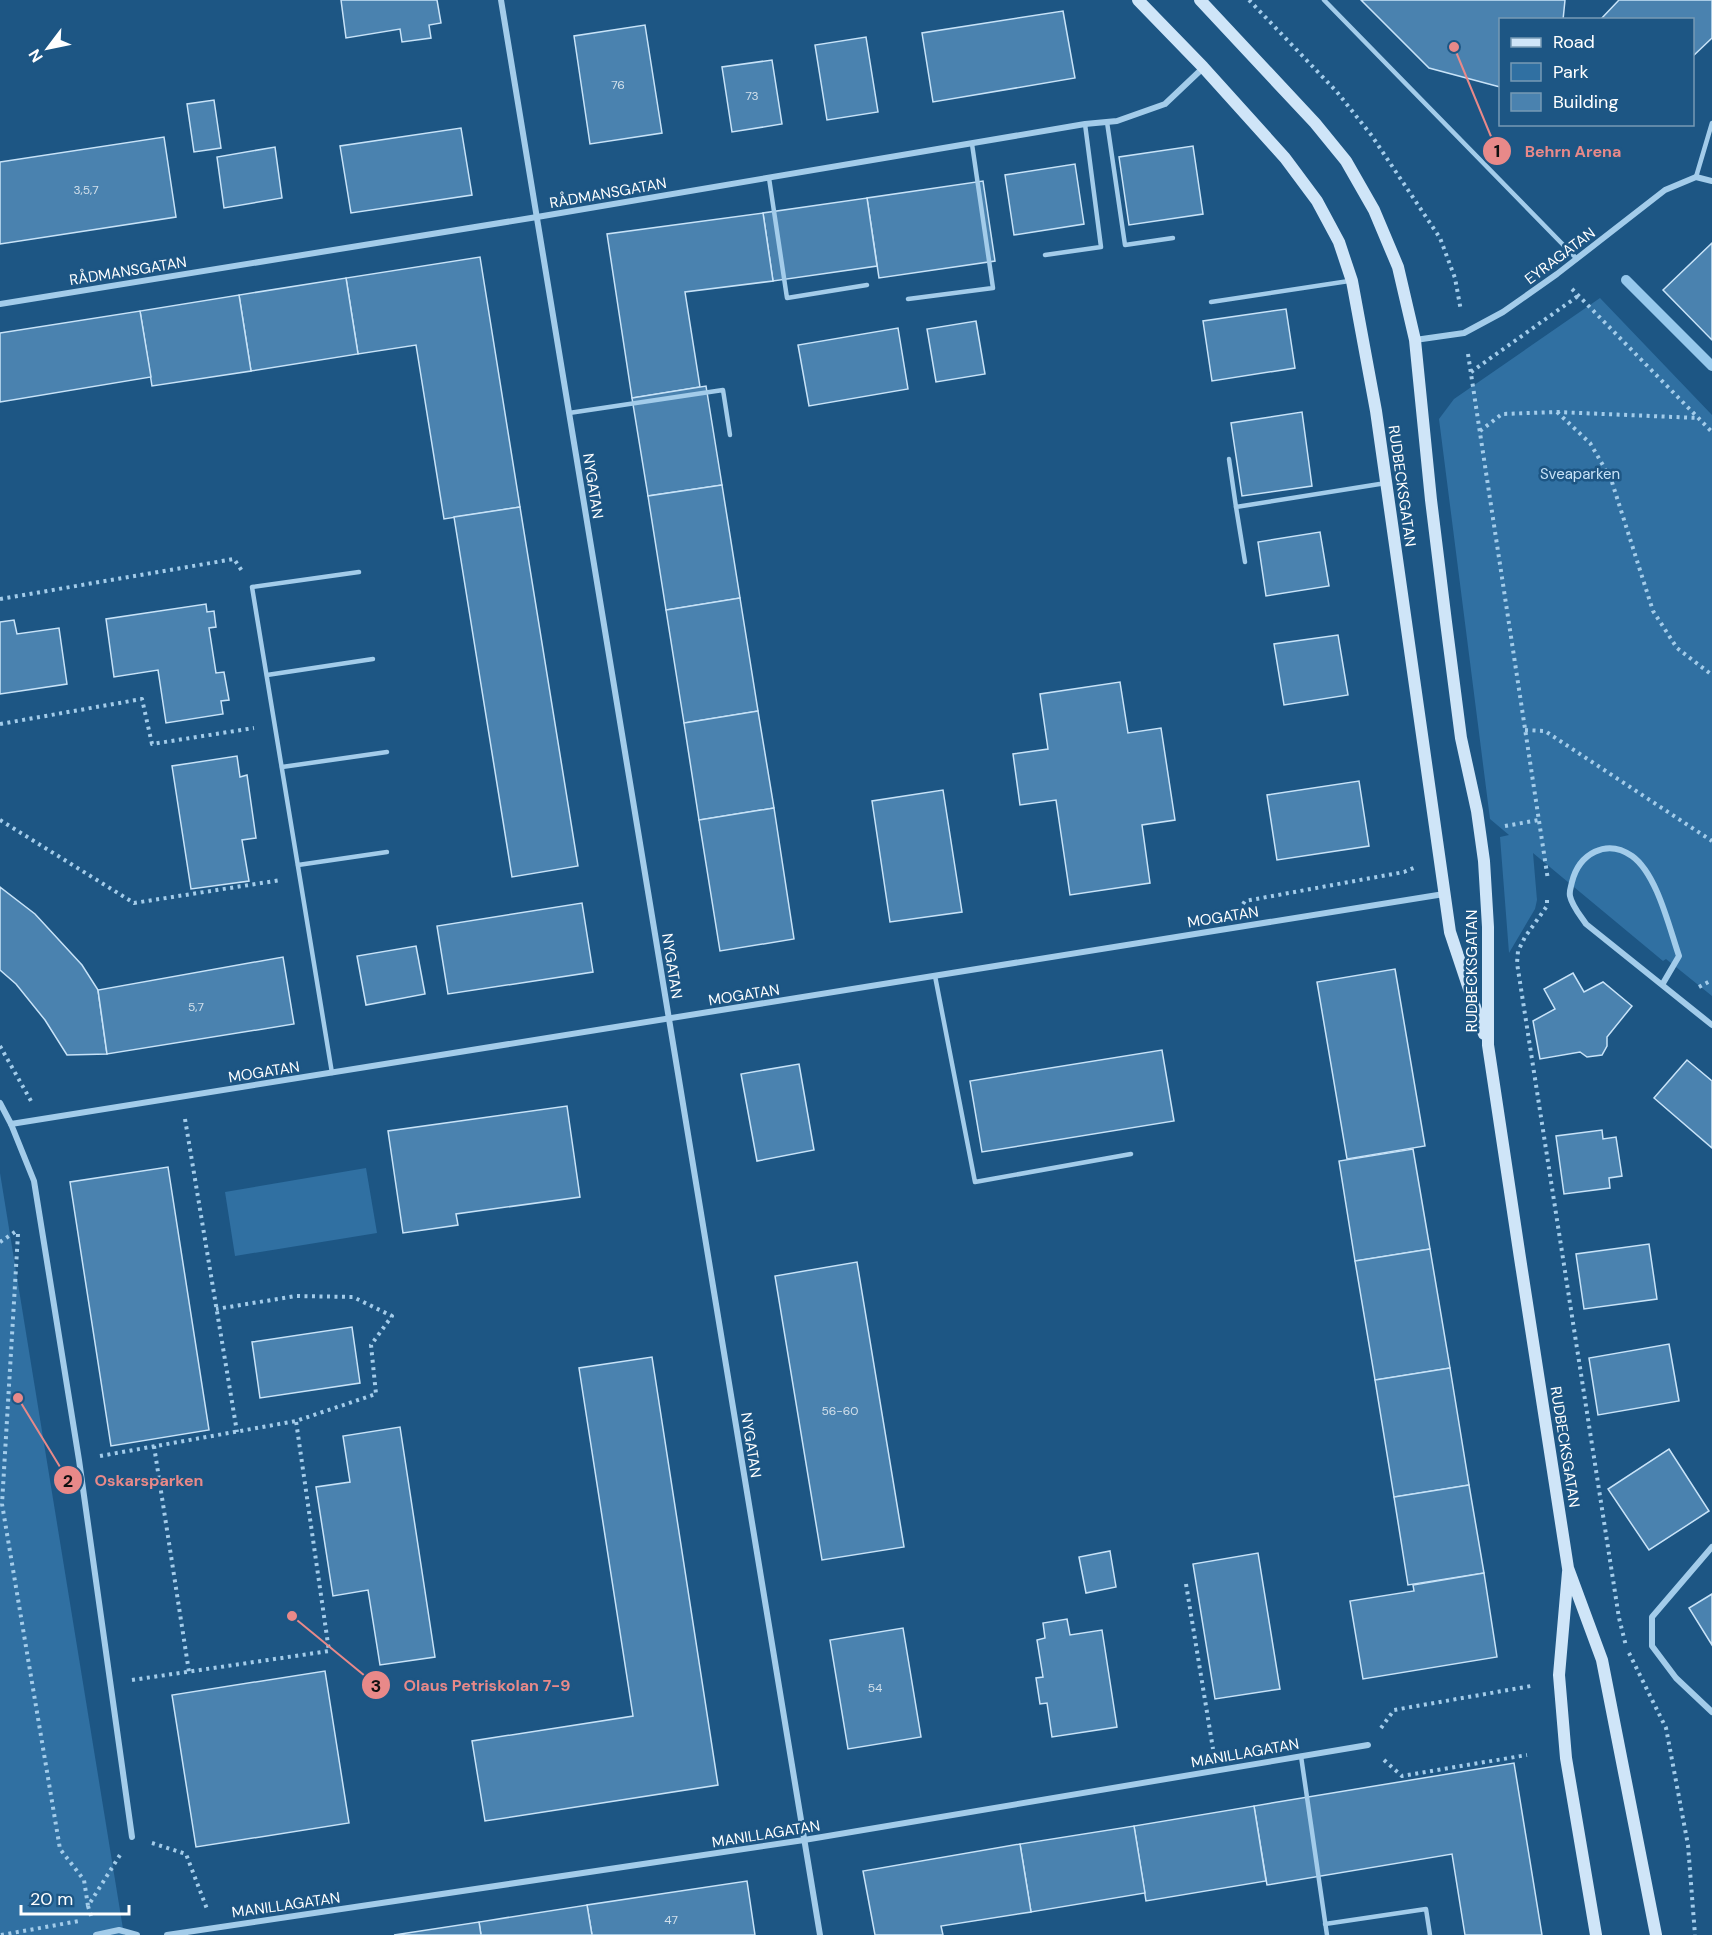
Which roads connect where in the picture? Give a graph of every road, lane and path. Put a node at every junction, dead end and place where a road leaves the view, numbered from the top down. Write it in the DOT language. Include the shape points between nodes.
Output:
graph roads {
  1 [pos="501,0"];
  2 [pos="1138,0"];
  3 [pos="1200,0"];
  4 [pos="1250,0"];
  5 [pos="1324,0"];
  6 [pos="1203,68"];
  7 [pos="1107,122"];
  8 [pos="1712,123"];
  9 [pos="1084,124"];
  10 [pos="972,144"];
  11 [pos="1696,177"];
  12 [pos="769,178"];
  13 [pos="1712,181"];
  14 [pos="537,217"];
  15 [pos="1173,238"];
  16 [pos="1045,255"];
  17 [pos="1578,259"];
  18 [pos="1557,274"];
  19 [pos="1352,281"];
  20 [pos="867,285"];
  21 [pos="1578,296"];
  22 [pos="908,299"];
  23 [pos="1210,302"];
  24 [pos="0,304"];
  25 [pos="1464,333"];
  26 [pos="1415,340"];
  27 [pos="1471,372"];
  28 [pos="569,412"];
  29 [pos="1557,412"];
  30 [pos="1698,418"];
  31 [pos="1480,431"];
  32 [pos="1712,432"];
  33 [pos="730,435"];
  34 [pos="1229,459"];
  35 [pos="1386,483"];
  36 [pos="1236,507"];
  37 [pos="1245,562"];
  38 [pos="359,572"];
  39 [pos="252,587"];
  40 [pos="0,599"];
  41 [pos="373,658"];
  42 [pos="267,675"];
  43 [pos="1712,675"];
  44 [pos="0,724"];
  45 [pos="274,724"];
  46 [pos="1525,730"];
  47 [pos="387,752"];
  48 [pos="282,767"];
  49 [pos="0,820"];
  50 [pos="1539,820"];
  51 [pos="1481,837"];
  52 [pos="1712,841"];
  53 [pos="387,852"];
  54 [pos="1439,856"];
  55 [pos="298,865"];
  56 [pos="300,878"];
  57 [pos="1548,889"];
  58 [pos="1444,894"];
  59 [pos="1547,898"];
  60 [pos="1227,929"];
  61 [pos="935,976"];
  62 [pos="1662,985"];
  63 [pos="669,1019"];
  64 [pos="1712,1025"];
  65 [pos="0,1046"];
  66 [pos="1488,1046"];
  67 [pos="332,1073"];
  68 [pos="182,1097"];
  69 [pos="0,1103"];
  70 [pos="42,1120"];
  71 [pos="11,1124"];
  72 [pos="1131,1154"];
  73 [pos="16,1219"];
  74 [pos="18,1230"];
  75 [pos="0,1242"];
  76 [pos="216,1309"];
  77 [pos="296,1421"];
  78 [pos="237,1432"];
  79 [pos="154,1446"];
  80 [pos="79,1460"];
  81 [pos="1,1503"];
  82 [pos="1712,1547"];
  83 [pos="1568,1568"];
  84 [pos="1186,1584"];
  85 [pos="189,1672"];
  86 [pos="110,1683"];
  87 [pos="1531,1686"];
  88 [pos="1712,1712"];
  89 [pos="1368,1745"];
  90 [pos="1527,1755"];
  91 [pos="1301,1756"];
  92 [pos="1217,1771"];
  93 [pos="132,1837"];
  94 [pos="804,1840"];
  95 [pos="88,1906"];
  96 [pos="91,1918"];
  97 [pos="80,1920"];
  98 [pos="1325,1924"];
  99 [pos="214,1928"];
  100 [pos="1,1935"];
  101 [pos="96,1935"];
  102 [pos="137,1935"];
  103 [pos="167,1935"];
  104 [pos="820,1935"];
  105 [pos="1327,1935"];
  106 [pos="1430,1935"];
  107 [pos="1596,1935"];
  108 [pos="1656,1935"];
  109 [pos="1695,1935"];
  1 -- 14 [label="street, NYGATAN"];
  2 -- 6 [label="main road, RUDBECKSGATAN"];
  3 -- 26 [label="main road, RUDBECKSGATAN" via="1346,161 1374,210 1398,267"];
  4 -- 25 [label="path" via="1365,127 1440,238 1455,278"];
  5 -- 17 [label="lane"];
  6 -- 7 [label="street, RÅDMANSGATAN" via="1165,104"];
  6 -- 19 [label="main road, RUDBECKSGATAN" via="1285,158 1317,201 1339,242"];
  7 -- 9 [label="street, RÅDMANSGATAN"];
  7 -- 15 [label="lane" via="1125,245"];
  8 -- 11 [label="lane"];
  9 -- 10 [label="street, RÅDMANSGATAN"];
  9 -- 16 [label="lane" via="1101,247"];
  10 -- 12 [label="street, RÅDMANSGATAN"];
  10 -- 22 [label="lane" via="993,288"];
  11 -- 13 [label="street"];
  11 -- 17 [label="street, EYRAGATAN" via="1665,190"];
  12 -- 14 [label="street, RÅDMANSGATAN"];
  12 -- 20 [label="lane" via="787,298"];
  14 -- 24 [label="street, RÅDMANSGATAN"];
  14 -- 28 [label="street, NYGATAN"];
  17 -- 18 [label="street, EYRAGATAN"];
  18 -- 21 [label="path"];
  18 -- 25 [label="street, EYRAGATAN" via="1503,312"];
  19 -- 23 [label="lane"];
  19 -- 35 [label="main road, RUDBECKSGATAN"];
  21 -- 27 [label="path"];
  21 -- 30 [label="path"];
  25 -- 26 [label="street, EYRAGATAN"];
  25 -- 27 [label="path"];
  26 -- 51 [label="main road, RUDBECKSGATAN" via="1461,738"];
  27 -- 31 [label="path"];
  28 -- 33 [label="lane" via="723,390"];
  28 -- 63 [label="street, NYGATAN"];
  29 -- 30 [label="path"];
  29 -- 31 [label="path" via="1502,414"];
  29 -- 43 [label="path" via="1590,443 1611,479 1653,611 1677,648"];
  30 -- 32 [label="path"];
  31 -- 46 [label="path"];
  34 -- 36 [label="lane"];
  35 -- 36 [label="lane"];
  35 -- 54 [label="main road, RUDBECKSGATAN"];
  36 -- 37 [label="lane"];
  38 -- 39 [label="lane"];
  39 -- 40 [label="path" via="234,559"];
  39 -- 42 [label="lane"];
  41 -- 42 [label="lane"];
  42 -- 45 [label="lane"];
  44 -- 45 [label="path" via="142,699 152,744"];
  45 -- 48 [label="lane"];
  46 -- 50 [label="path"];
  46 -- 52 [label="path" via="1545,731"];
  47 -- 48 [label="lane"];
  48 -- 55 [label="lane"];
  49 -- 56 [label="path" via="134,903"];
  50 -- 51 [label="path" via="1505,825"];
  50 -- 57 [label="path"];
  51 -- 66 [label="main road, RUDBECKSGATAN" via="1488,927"];
  53 -- 55 [label="lane"];
  54 -- 58 [label="main road, RUDBECKSGATAN"];
  54 -- 60 [label="path" via="1404,872 1245,901"];
  55 -- 56 [label="lane"];
  56 -- 67 [label="lane"];
  58 -- 60 [label="street, MOGATAN"];
  58 -- 66 [label="main road, RUDBECKSGATAN" via="1450,932"];
  59 -- 109 [label="path" via="1547,906 1525,937 1516,963 1619,1618 1633,1665 1665,1728 1688,1845"];
  60 -- 61 [label="street, MOGATAN"];
  61 -- 63 [label="street, MOGATAN"];
  61 -- 72 [label="lane" via="975,1182"];
  62 -- 62 [label="street" via="1679,956 1653,884 1632,856 1606,847 1593,851 1574,875 1569,894 1574,906 1586,924"];
  62 -- 64 [label="street"];
  63 -- 67 [label="street, MOGATAN"];
  63 -- 94 [label="street, NYGATAN"];
  65 -- 70 [label="path"];
  66 -- 83 [label="main road, RUDBECKSGATAN"];
  67 -- 68 [label="street, MOGATAN"];
  68 -- 70 [label="street, MOGATAN"];
  68 -- 76 [label="path"];
  69 -- 71 [label="street"];
  70 -- 71 [label="street, MOGATAN"];
  71 -- 80 [label="street" via="34,1181"];
  73 -- 74 [label="path"];
  74 -- 75 [label="path"];
  74 -- 81 [label="path"];
  76 -- 77 [label="path" via="296,1296 353,1297 392,1316 371,1345 376,1394"];
  76 -- 78 [label="path"];
  77 -- 78 [label="path"];
  77 -- 85 [label="path" via="329,1651"];
  78 -- 79 [label="path"];
  79 -- 80 [label="path"];
  79 -- 85 [label="path"];
  80 -- 86 [label="street"];
  81 -- 95 [label="path" via="60,1849 84,1880"];
  82 -- 88 [label="street" via="1652,1617 1652,1646 1676,1678"];
  83 -- 107 [label="main road, RUDBECKSGATAN" via="1559,1675 1566,1758"];
  83 -- 108 [label="main road, RUDBECKSGATAN" via="1602,1660"];
  84 -- 92 [label="path"];
  85 -- 86 [label="path"];
  86 -- 93 [label="street"];
  87 -- 89 [label="path" via="1395,1710"];
  89 -- 90 [label="path" via="1402,1776"];
  89 -- 91 [label="street, MANILLAGATAN"];
  91 -- 92 [label="street, MANILLAGATAN"];
  91 -- 98 [label="lane"];
  92 -- 94 [label="street, MANILLAGATAN"];
  93 -- 95 [label="path"];
  93 -- 99 [label="path" via="186,1854"];
  94 -- 99 [label="street, MANILLAGATAN"];
  94 -- 104 [label="street, NYGATAN"];
  95 -- 96 [label="path"];
  97 -- 100 [label="path"];
  98 -- 105 [label="lane"];
  98 -- 106 [label="lane" via="1426,1910"];
  99 -- 103 [label="street, MANILLAGATAN"];
  101 -- 102 [label="street" via="118,1930"];
}
